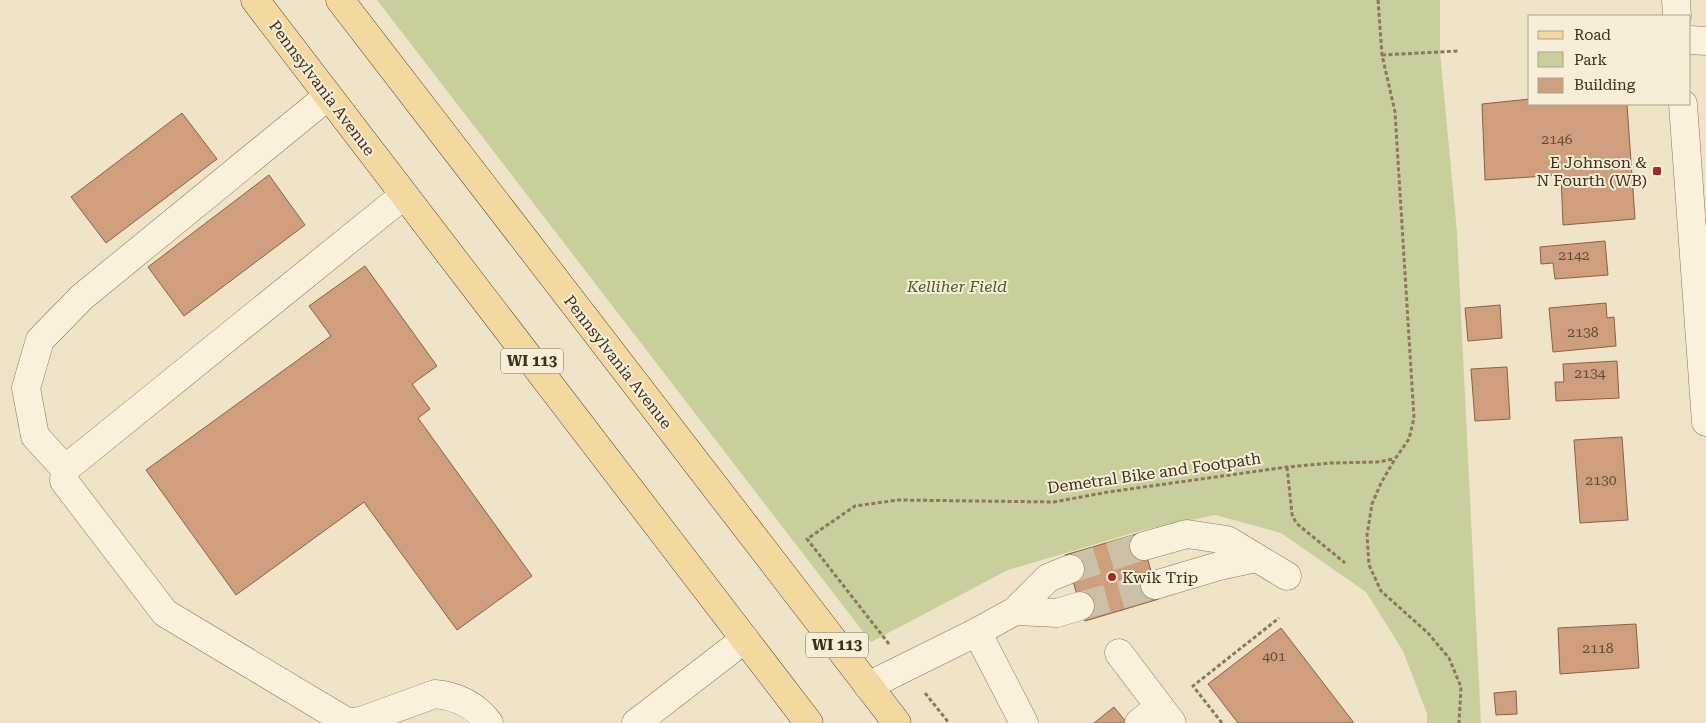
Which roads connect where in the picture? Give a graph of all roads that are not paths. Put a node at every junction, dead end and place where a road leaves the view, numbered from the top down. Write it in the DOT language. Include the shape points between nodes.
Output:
graph roads {
  1 [pos="255,0"];
  2 [pos="340,0"];
  3 [pos="1676,0"];
  4 [pos="1677,15"];
  5 [pos="1691,40"];
  6 [pos="1706,41"];
  7 [pos="328,96"];
  8 [pos="1683,105"];
  9 [pos="404,195"];
  10 [pos="1706,422"];
  11 [pos="65,469"];
  12 [pos="1144,546"];
  13 [pos="1256,558"];
  14 [pos="1070,569"];
  15 [pos="1287,576"];
  16 [pos="1155,585"];
  17 [pos="1080,606"];
  18 [pos="1015,611"];
  19 [pos="977,632"];
  20 [pos="745,639"];
  21 [pos="1119,653"];
  22 [pos="868,686"];
  23 [pos="1157,718"];
  24 [pos="489,723"];
  25 [pos="636,723"];
  26 [pos="809,723"];
  27 [pos="896,723"];
  28 [pos="1024,723"];
  1 -- 7 [label="main road, Pennsylvania Avenue / WI 113"];
  2 -- 22 [label="main road, Pennsylvania Avenue / WI 113"];
  3 -- 4 [label="street"];
  5 -- 6 [label="street"];
  7 -- 9 [label="main road, Pennsylvania Avenue / WI 113"];
  7 -- 11 [label="street" via="82,296 40,340 26,388 36,436"];
  8 -- 10 [label="street"];
  9 -- 11 [label="street"];
  9 -- 20 [label="main road, Pennsylvania Avenue / WI 113"];
  11 -- 24 [label="street" via="64,481 158,607 330,712 347,722 361,721 435,694 465,701 481,712"];
  12 -- 13 [label="street" via="1187,534 1227,540"];
  13 -- 15 [label="street"];
  13 -- 16 [label="street"];
  14 -- 18 [label="street" via="1048,578"];
  17 -- 18 [label="street" via="1057,613"];
  18 -- 19 [label="street"];
  19 -- 22 [label="street"];
  19 -- 28 [label="street"];
  20 -- 25 [label="street"];
  20 -- 26 [label="main road, Pennsylvania Avenue / WI 113"];
  21 -- 23 [label="street"];
  22 -- 27 [label="main road, Pennsylvania Avenue / WI 113"];
}
